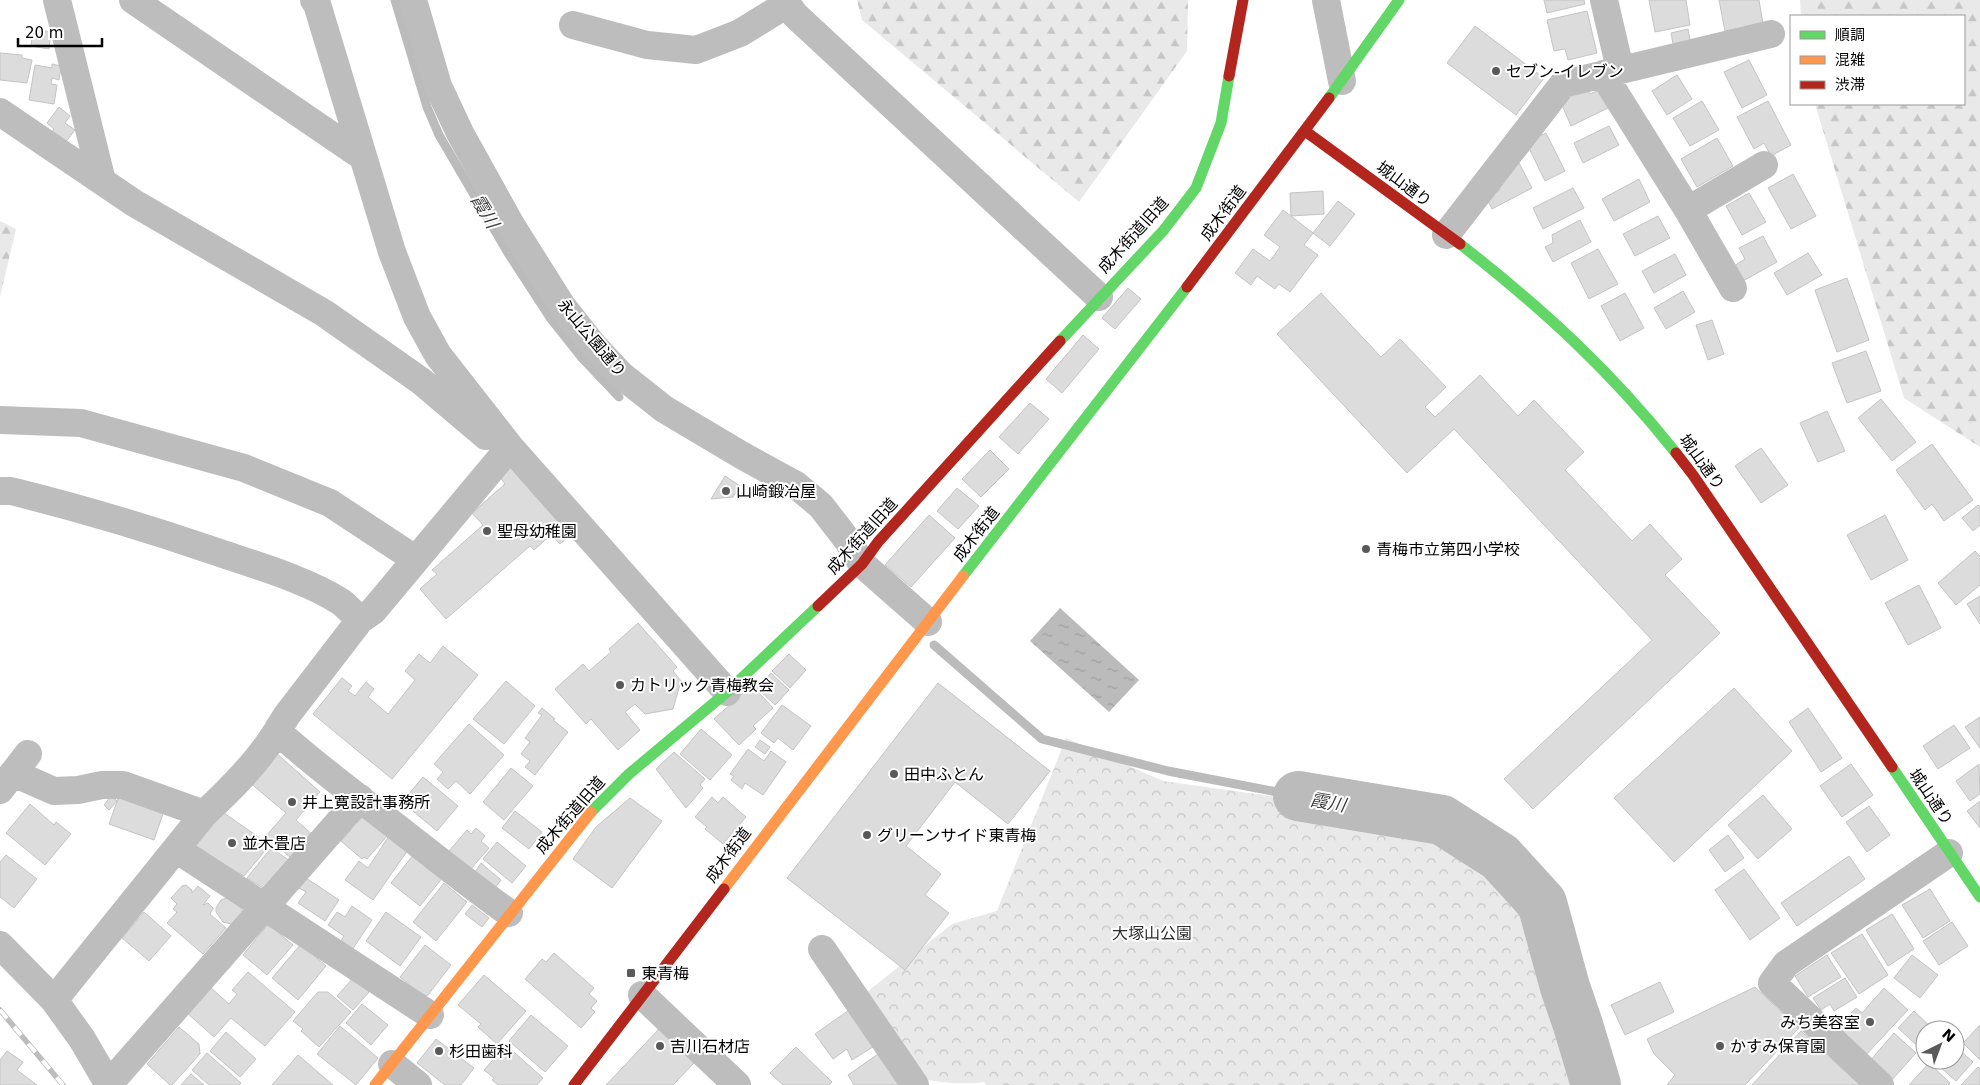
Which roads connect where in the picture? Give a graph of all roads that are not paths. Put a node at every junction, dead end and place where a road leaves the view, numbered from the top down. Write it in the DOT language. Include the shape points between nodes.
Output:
graph roads {
  1 [pos="57,0"];
  2 [pos="133,0"];
  3 [pos="314,0"];
  4 [pos="413,0"];
  5 [pos="1243,0"];
  6 [pos="1326,0"];
  7 [pos="1399,0"];
  8 [pos="1604,0"];
  9 [pos="786,2"];
  10 [pos="573,25"];
  11 [pos="1771,34"];
  12 [pos="1611,72"];
  13 [pos="1342,81"];
  14 [pos="0,112"];
  15 [pos="1305,131"];
  16 [pos="364,157"];
  17 [pos="1764,165"];
  18 [pos="102,181"];
  19 [pos="1688,210"];
  20 [pos="1446,235"];
  21 [pos="1733,288"];
  22 [pos="1098,297"];
  23 [pos="0,420"];
  24 [pos="508,450"];
  25 [pos="0,491"];
  26 [pos="415,559"];
  27 [pos="862,564"];
  28 [pos="360,620"];
  29 [pos="928,622"];
  30 [pos="727,692"];
  31 [pos="277,731"];
  32 [pos="14,772"];
  33 [pos="360,798"];
  34 [pos="204,814"];
  35 [pos="176,849"];
  36 [pos="1949,853"];
  37 [pos="1980,897"];
  38 [pos="264,908"];
  39 [pos="509,913"];
  40 [pos="0,945"];
  41 [pos="822,949"];
  42 [pos="642,995"];
  43 [pos="54,1000"];
  44 [pos="430,1015"];
  45 [pos="392,1064"];
  46 [pos="109,1085"];
  47 [pos="375,1085"];
  48 [pos="418,1085"];
  49 [pos="574,1085"];
  50 [pos="737,1085"];
  51 [pos="915,1085"];
  52 [pos="1880,1085"];
  1 -- 18 [label="street"];
  2 -- 16 [label="street"];
  3 -- 16 [label="street"];
  4 -- 27 [label="street, 永山公園通り" via="438,86 460,133 511,225 568,314 621,375 664,409 796,485 821,506"];
  5 -- 22 [label="street, 成木街道旧道" via="1221,124 1196,188 1163,231"];
  6 -- 13 [label="street"];
  7 -- 13 [label="street, 成木街道"];
  8 -- 12 [label="street"];
  9 -- 10 [label="street" via="740,33 696,50 647,45"];
  9 -- 22 [label="street" via="885,100"];
  11 -- 12 [label="street"];
  12 -- 19 [label="street"];
  12 -- 20 [label="street" via="1562,84"];
  13 -- 15 [label="street, 成木街道"];
  14 -- 18 [label="street"];
  15 -- 20 [label="street, 城山通り"];
  15 -- 29 [label="street, 成木街道"];
  16 -- 24 [label="street" via="392,252 417,317 438,355"];
  17 -- 19 [label="street"];
  18 -- 24 [label="street" via="134,203 324,313 421,381"];
  19 -- 21 [label="street"];
  20 -- 36 [label="street, 城山通り" via="1554,322 1648,417 1693,475"];
  22 -- 27 [label="street, 成木街道旧道" via="878,542"];
  23 -- 26 [label="street" via="81,423 244,468 330,503"];
  24 -- 26 [label="street"];
  24 -- 30 [label="street"];
  25 -- 28 [label="street" via="82,509 262,568 318,590 341,603"];
  26 -- 28 [label="street" via="373,611"];
  27 -- 29 [label="street, 永山公園通り"];
  27 -- 30 [label="street, 成木街道旧道"];
  28 -- 31 [label="street"];
  29 -- 42 [label="street, 成木街道"];
  30 -- 39 [label="street, 成木街道旧道" via="629,774 594,809"];
  31 -- 33 [label="street"];
  31 -- 34 [label="street" via="265,750"];
  32 -- 34 [label="street" via="54,791 123,785"];
  33 -- 38 [label="street"];
  33 -- 39 [label="street"];
  34 -- 35 [label="street"];
  35 -- 38 [label="street"];
  35 -- 43 [label="street"];
  36 -- 37 [label="street, 城山通り"];
  36 -- 52 [label="street" via="1786,964 1772,983"];
  38 -- 44 [label="street"];
  38 -- 46 [label="street"];
  39 -- 44 [label="street, 成木街道旧道"];
  40 -- 43 [label="street"];
  41 -- 51 [label="street"];
  42 -- 49 [label="street, 成木街道"];
  42 -- 50 [label="street"];
  43 -- 46 [label="street"];
  44 -- 45 [label="street, 成木街道旧道"];
  45 -- 47 [label="street, 成木街道旧道"];
  45 -- 48 [label="street"];
}
